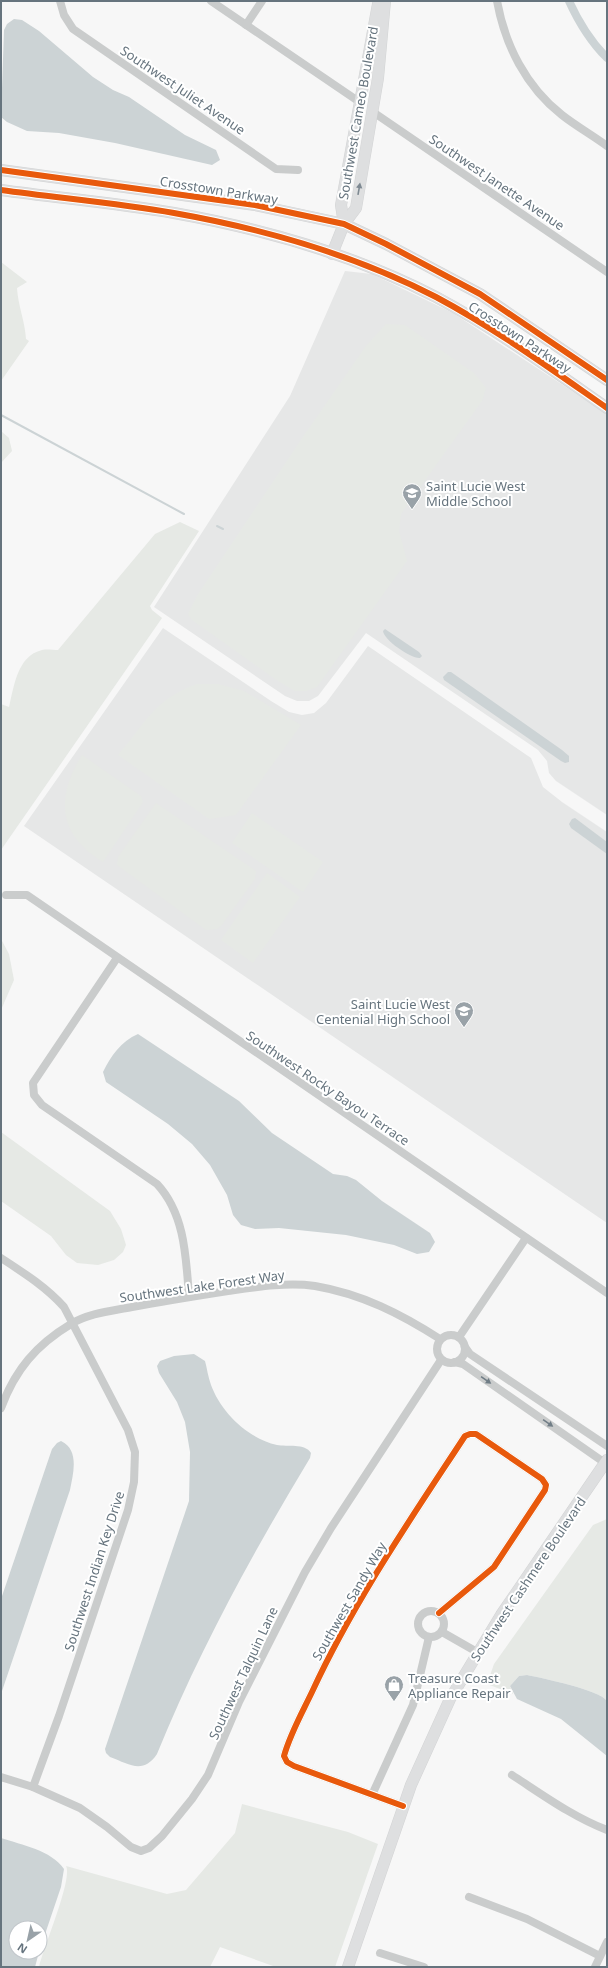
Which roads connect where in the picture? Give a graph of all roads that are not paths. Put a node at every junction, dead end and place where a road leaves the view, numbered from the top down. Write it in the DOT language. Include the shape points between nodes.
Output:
graph roads {
  1 [pos="60,1"];
  2 [pos="211,1"];
  3 [pos="262,1"];
  4 [pos="378,1"];
  5 [pos="385,1"];
  6 [pos="497,1"];
  7 [pos="246,25"];
  8 [pos="361,103"];
  9 [pos="373,112"];
  10 [pos="607,146"];
  11 [pos="1,170"];
  12 [pos="298,170"];
  13 [pos="1,190"];
  14 [pos="344,224"];
  15 [pos="332,254"];
  16 [pos="607,272"];
  17 [pos="607,380"];
  18 [pos="607,408"];
  19 [pos="6,895"];
  20 [pos="117,958"];
  21 [pos="526,1238"];
  22 [pos="1,1258"];
  23 [pos="607,1293"];
  24 [pos="189,1297"];
  25 [pos="72,1323"];
  26 [pos="459,1337"];
  27 [pos="440,1339"];
  28 [pos="465,1348"];
  29 [pos="441,1360"];
  30 [pos="456,1362"];
  31 [pos="521,1389"];
  32 [pos="516,1401"];
  33 [pos="1,1408"];
  34 [pos="607,1446"];
  35 [pos="606,1462"];
  36 [pos="439,1613"];
  37 [pos="442,1632"];
  38 [pos="428,1637"];
  39 [pos="477,1652"];
  40 [pos="512,1775"];
  41 [pos="1,1777"];
  42 [pos="33,1787"];
  43 [pos="372,1795"];
  44 [pos="403,1806"];
  45 [pos="607,1830"];
  46 [pos="469,1897"];
  47 [pos="607,1942"];
  48 [pos="380,1953"];
  49 [pos="600,1956"];
  50 [pos="348,1967"];
  51 [pos="424,1967"];
  52 [pos="595,1967"];
  1 -- 12 [label="street, Southwest Juliet Avenue" via="64,15 73,29 276,169"];
  2 -- 7 [label="street"];
  3 -- 7 [label="street"];
  4 -- 8 [label="main road, Southwest Cameo Boulevard"];
  5 -- 9 [label="main road, Southwest Cameo Boulevard"];
  6 -- 10 [label="street" via="508,44 532,85 560,114"];
  7 -- 8 [label="street"];
  8 -- 14 [label="main road, Southwest Cameo Boulevard" via="341,205"];
  14 -- 9 [label="main road, Southwest Cameo Boulevard, one-way" via="356,208"];
  9 -- 16 [label="street, Southwest Janette Avenue"];
  11 -- 14 [label="main road, Crosstown Parkway" via="255,205"];
  13 -- 15 [label="main road, Crosstown Parkway" via="174,213 272,234"];
  14 -- 15 [label="main road, Southwest Cameo Boulevard"];
  14 -- 17 [label="main road, Crosstown Parkway" via="399,250 480,294"];
  15 -- 18 [label="main road, Crosstown Parkway" via="374,269 475,319"];
  19 -- 20 [label="street, Southwest Rocky Bayou Terrace" via="27,895"];
  20 -- 21 [label="street, Southwest Rocky Bayou Terrace"];
  20 -- 24 [label="street" via="33,1083 34,1095 42,1105 157,1184 168,1196 176,1213 185,1247"];
  21 -- 23 [label="street, Southwest Rocky Bayou Terrace"];
  21 -- 26 [label="street"];
  22 -- 25 [label="street, Southwest Indian Key Drive" via="52,1294 64,1307"];
  24 -- 25 [label="street, Southwest Lake Forest Way" via="92,1315"];
  24 -- 27 [label="street, Southwest Lake Forest Way" via="289,1284 314,1286 342,1291 372,1301 408,1318"];
  25 -- 33 [label="street, Southwest Lake Forest Way" via="39,1346 26,1360"];
  25 -- 42 [label="street, Southwest Indian Key Drive" via="128,1430 135,1452 134,1482 126,1517"];
  26 -- 27 [label="street" via="452,1334"];
  26 -- 28 [label="street"];
  27 -- 29 [label="street" via="436,1351"];
  28 -- 30 [label="street" via="463,1356"];
  28 -- 31 [label="street"];
  29 -- 30 [label="street"];
  29 -- 42 [label="street, Southwest Talquin Lane" via="305,1572 239,1702 208,1775 162,1836 149,1848 141,1851 131,1848 80,1808"];
  30 -- 32 [label="street, one-way" via="463,1364"];
  31 -- 32 [label="street" via="516,1393"];
  31 -- 34 [label="street"];
  32 -- 35 [label="street, one-way"];
  35 -- 39 [label="main road, Southwest Cashmere Boulevard"];
  36 -- 37 [label="street" via="444,1623"];
  36 -- 38 [label="street" via="427,1611 419,1619 418,1627"];
  36 -- 43 [label="street, Southwest Sandy Way" via="494,1567 545,1490 546,1484 542,1479 476,1434 465,1436 384,1559 322,1670 284,1756 287,1762 294,1766"];
  37 -- 38 [label="street" via="434,1637"];
  37 -- 39 [label="street"];
  38 -- 43 [label="street" via="413,1705"];
  39 -- 44 [label="main road, Southwest Cashmere Boulevard" via="450,1700"];
  40 -- 45 [label="street" via="561,1807"];
  41 -- 42 [label="street, Southwest Talquin Lane"];
  43 -- 44 [label="street, Southwest Sandy Way"];
  44 -- 50 [label="main road, Southwest Cashmere Boulevard"];
  46 -- 49 [label="street" via="527,1919"];
  47 -- 49 [label="street"];
  48 -- 51 [label="street"];
  49 -- 52 [label="street"];
}
